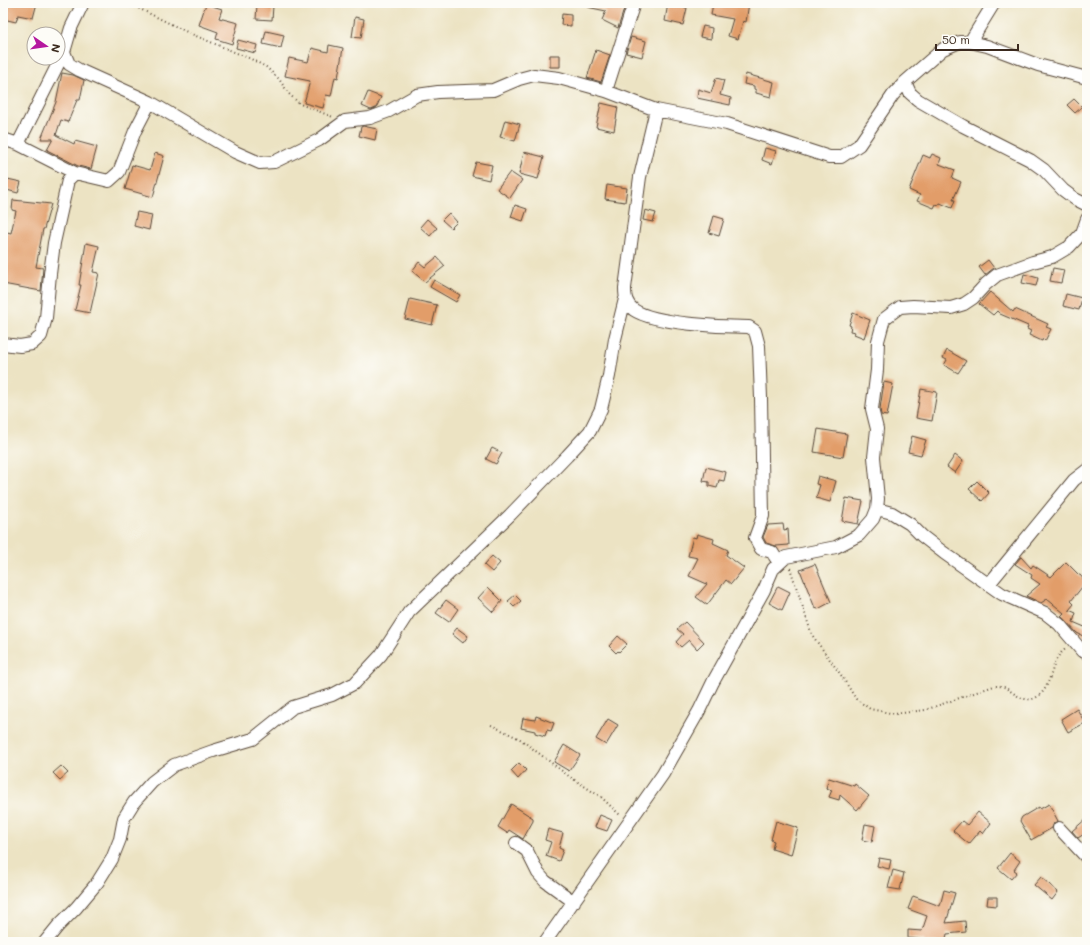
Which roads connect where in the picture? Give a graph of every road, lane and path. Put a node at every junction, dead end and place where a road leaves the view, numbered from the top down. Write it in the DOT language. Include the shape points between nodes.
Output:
graph roads {
  1 [pos="83,3"];
  2 [pos="128,3"];
  3 [pos="634,3"];
  4 [pos="994,3"];
  5 [pos="970,42"];
  6 [pos="66,45"];
  7 [pos="66,57"];
  8 [pos="57,66"];
  9 [pos="1087,78"];
  10 [pos="905,82"];
  11 [pos="606,91"];
  12 [pos="150,102"];
  13 [pos="656,110"];
  14 [pos="345,120"];
  15 [pos="3,139"];
  16 [pos="18,144"];
  17 [pos="74,173"];
  18 [pos="1087,205"];
  19 [pos="1087,219"];
  20 [pos="625,299"];
  21 [pos="3,344"];
  22 [pos="1087,470"];
  23 [pos="877,509"];
  24 [pos="782,560"];
  25 [pos="989,584"];
  26 [pos="1083,650"];
  27 [pos="491,725"];
  28 [pos="628,823"];
  29 [pos="1059,828"];
  30 [pos="516,843"];
  31 [pos="1087,858"];
  32 [pos="574,902"];
  33 [pos="45,942"];
  34 [pos="545,942"];
  1 -- 6 [label="street"];
  2 -- 14 [label="path" via="266,67 300,104"];
  3 -- 11 [label="street"];
  4 -- 5 [label="street"];
  5 -- 9 [label="street"];
  5 -- 10 [label="street" via="960,42 943,50"];
  7 -- 12 [label="street" via="69,64 79,70"];
  8 -- 16 [label="street"];
  10 -- 13 [label="street" via="859,145 841,156 829,157 728,124"];
  10 -- 18 [label="street" via="910,93 918,100 1030,160 1044,170 1063,190"];
  11 -- 13 [label="street"];
  11 -- 14 [label="street" via="559,78 534,76 519,79 493,90 417,95 389,111 370,118"];
  12 -- 14 [label="street" via="235,152 260,163 274,162 319,140"];
  12 -- 17 [label="street" via="119,172 108,181"];
  13 -- 20 [label="street" via="640,177"];
  15 -- 16 [label="street"];
  16 -- 17 [label="street"];
  17 -- 21 [label="street" via="68,180 61,208 46,318 41,336 32,344"];
  19 -- 23 [label="street" via="1082,233 1069,247 1052,257 997,275 964,304 951,308 900,307 884,319 878,341 872,409 876,429 874,457"];
  20 -- 24 [label="street" via="633,309 662,320 749,327 755,331 759,346 761,398 762,516 755,538 761,549 772,552"];
  20 -- 33 [label="street" via="601,409 590,431 510,515 409,612 381,655 355,683 332,695 294,707 253,739 174,765 152,782 124,818 120,839 112,859 97,883"];
  22 -- 25 [label="street" via="1074,480"];
  23 -- 24 [label="street" via="873,519 859,535 836,547"];
  23 -- 25 [label="street" via="892,513 910,524 944,553"];
  24 -- 26 [label="path" via="812,636 856,699 870,709 895,714 925,710 994,686 1002,686 1019,697 1034,698 1042,693 1059,653 1065,649"];
  24 -- 28 [label="street" via="773,569 758,602 719,669 700,711 663,774"];
  25 -- 26 [label="street" via="1002,594 1045,613"];
  27 -- 28 [label="path" via="520,739 601,797"];
  28 -- 32 [label="street"];
  29 -- 31 [label="street"];
  30 -- 32 [label="street" via="527,851 544,881"];
  32 -- 34 [label="street"];
}
